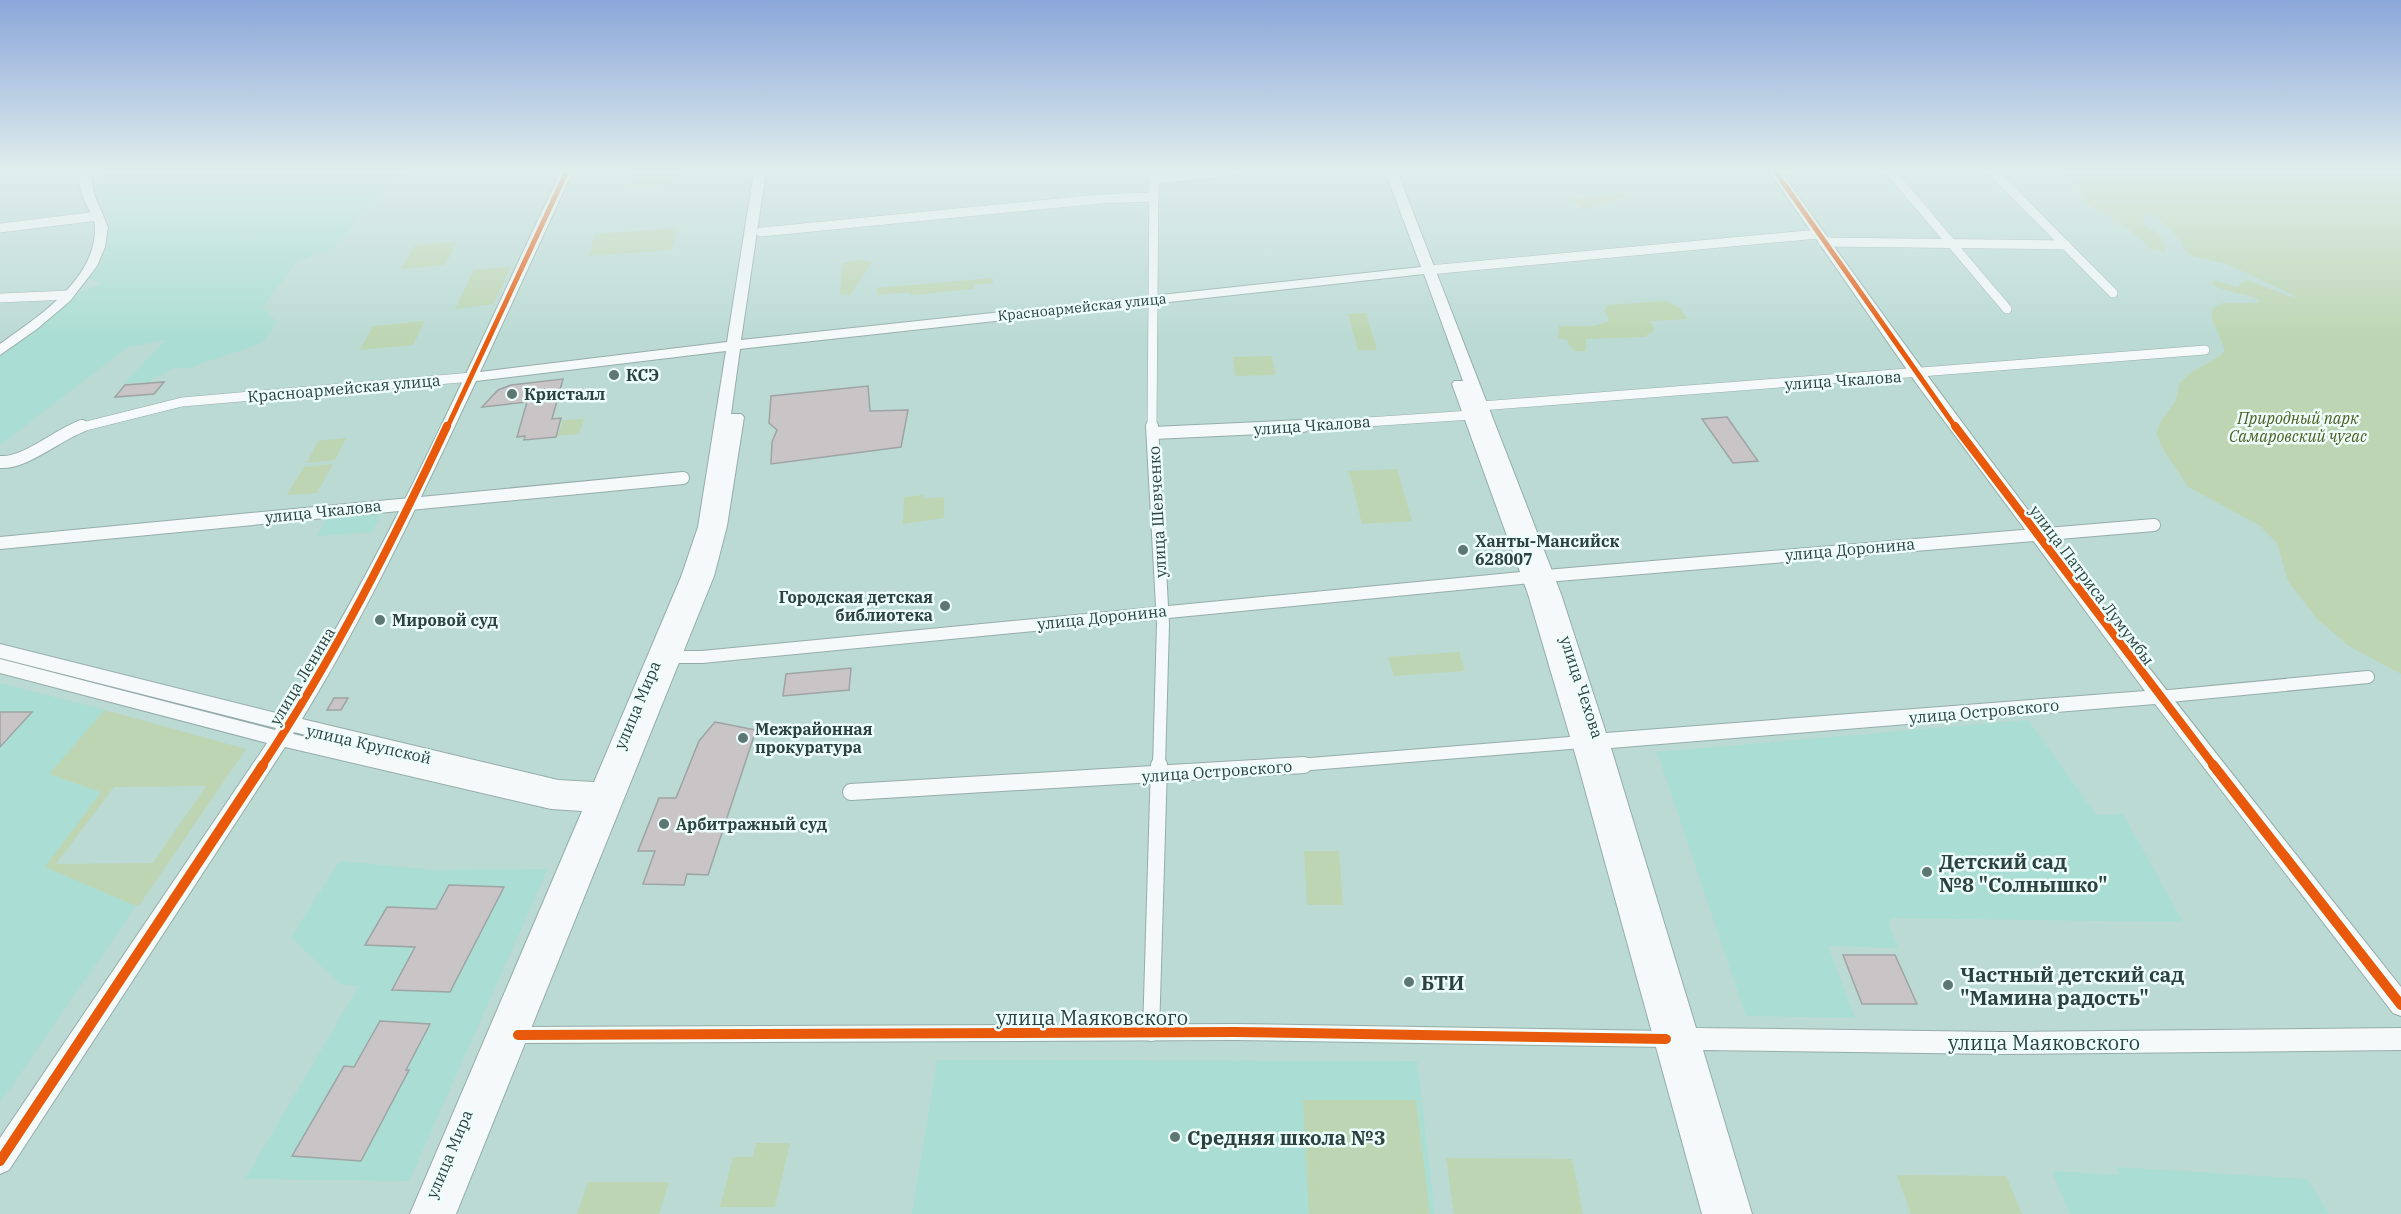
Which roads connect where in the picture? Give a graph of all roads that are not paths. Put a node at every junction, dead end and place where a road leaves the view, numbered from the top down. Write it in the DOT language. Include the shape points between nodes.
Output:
graph roads {
  1 [pos="102,228"];
  2 [pos="541,228"];
  3 [pos="756,228"];
  4 [pos="757,228"];
  5 [pos="801,228"];
  6 [pos="1153,228"];
  7 [pos="1405,228"];
  8 [pos="1409,228"];
  9 [pos="1813,228"];
  10 [pos="1939,228"];
  11 [pos="2049,228"];
  12 [pos="756,232"];
  13 [pos="1820,238"];
  14 [pos="1952,243"];
  15 [pos="2066,245"];
  16 [pos="1423,270"];
  17 [pos="2114,293"];
  18 [pos="69,295"];
  19 [pos="0,298"];
  20 [pos="1152,300"];
  21 [pos="2007,309"];
  22 [pos="740,344"];
  23 [pos="2205,350"];
  24 [pos="0,351"];
  25 [pos="1918,374"];
  26 [pos="472,376"];
  27 [pos="1476,411"];
  28 [pos="1153,433"];
  29 [pos="6,462"];
  30 [pos="0,470"];
  31 [pos="683,478"];
  32 [pos="411,502"];
  33 [pos="2154,525"];
  34 [pos="2035,533"];
  35 [pos="0,543"];
  36 [pos="1538,576"];
  37 [pos="1163,611"];
  38 [pos="0,651"];
  39 [pos="664,657"];
  40 [pos="0,666"];
  41 [pos="2368,677"];
  42 [pos="2159,697"];
  43 [pos="284,732"];
  44 [pos="1591,742"];
  45 [pos="1159,774"];
  46 [pos="851,792"];
  47 [pos="606,798"];
  48 [pos="2401,1005"];
  49 [pos="1151,1034"];
  50 [pos="508,1036"];
  51 [pos="1676,1039"];
  52 [pos="2401,1039"];
  53 [pos="0,1161"];
  54 [pos="423,1214"];
  55 [pos="443,1214"];
  56 [pos="1715,1214"];
  57 [pos="1739,1214"];
  1 -- 18 [label="street" via="85,276"];
  2 -- 26 [label="street, улица Ленина"];
  3 -- 12 [label="street, улица Мира"];
  4 -- 12 [label="street, улица Мира"];
  5 -- 12 [label="street"];
  6 -- 20 [label="street, улица Шевченко"];
  7 -- 16 [label="street, улица Чехова"];
  8 -- 16 [label="street, улица Чехова"];
  9 -- 13 [label="street, улица Патриса Лумумбы"];
  10 -- 14 [label="street"];
  11 -- 15 [label="street"];
  12 -- 22 [label="street, улица Мира"];
  13 -- 14 [label="street, Красноармейская улица"];
  13 -- 16 [label="street, Красноармейская улица" via="1774,236"];
  13 -- 25 [label="street, улица Патриса Лумумбы"];
  14 -- 15 [label="street, Красноармейская улица"];
  14 -- 21 [label="street"];
  15 -- 17 [label="street"];
  16 -- 20 [label="street, Красноармейская улица"];
  16 -- 27 [label="street, улица Чехова"];
  18 -- 19 [label="street"];
  18 -- 24 [label="street"];
  20 -- 22 [label="street, Красноармейская улица"];
  20 -- 28 [label="street, улица Шевченко"];
  22 -- 26 [label="street, Красноармейская улица"];
  22 -- 39 [label="street, улица Мира" via="721,478"];
  23 -- 25 [label="street, улица Чкалова"];
  25 -- 27 [label="street, улица Чкалова"];
  25 -- 34 [label="street, улица Патриса Лумумбы"];
  26 -- 29 [label="street, Красноармейская улица" via="182,402 79,427"];
  26 -- 32 [label="street, улица Ленина"];
  27 -- 28 [label="street, улица Чкалова" via="1235,431"];
  27 -- 36 [label="street, улица Чехова"];
  28 -- 37 [label="street, улица Шевченко"];
  29 -- 30 [label="street, Красноармейская улица"];
  31 -- 32 [label="street, улица Чкалова"];
  32 -- 35 [label="street, улица Чкалова"];
  32 -- 43 [label="street, улица Ленина" via="331,656"];
  33 -- 34 [label="street, улица Доронина"];
  34 -- 36 [label="street, улица Доронина"];
  34 -- 42 [label="street, улица Патриса Лумумбы"];
  36 -- 37 [label="street, улица Доронина"];
  36 -- 44 [label="street, улица Чехова"];
  37 -- 39 [label="street, улица Доронина" via="702,657"];
  37 -- 45 [label="street, улица Шевченко"];
  38 -- 43 [label="street, улица Крупской"];
  39 -- 47 [label="street, улица Мира"];
  40 -- 43 [label="street, улица Крупской"];
  41 -- 42 [label="street, улица Островского"];
  42 -- 44 [label="street, улица Островского"];
  42 -- 48 [label="street, улица Патриса Лумумбы"];
  43 -- 47 [label="street, улица Крупской" via="551,801"];
  43 -- 53 [label="street, улица Ленина"];
  44 -- 45 [label="street, улица Островского"];
  44 -- 51 [label="street, улица Чехова"];
  45 -- 46 [label="street, улица Островского"];
  45 -- 49 [label="street, улица Шевченко"];
  47 -- 50 [label="street, улица Мира"];
  49 -- 50 [label="street, улица Маяковского"];
  49 -- 51 [label="street, улица Маяковского"];
  50 -- 54 [label="street, улица Мира"];
  50 -- 55 [label="street, улица Мира"];
  51 -- 52 [label="street, улица Маяковского" via="2000,1043"];
  51 -- 56 [label="street, улица Чехова"];
  51 -- 57 [label="street, улица Чехова"];
}
